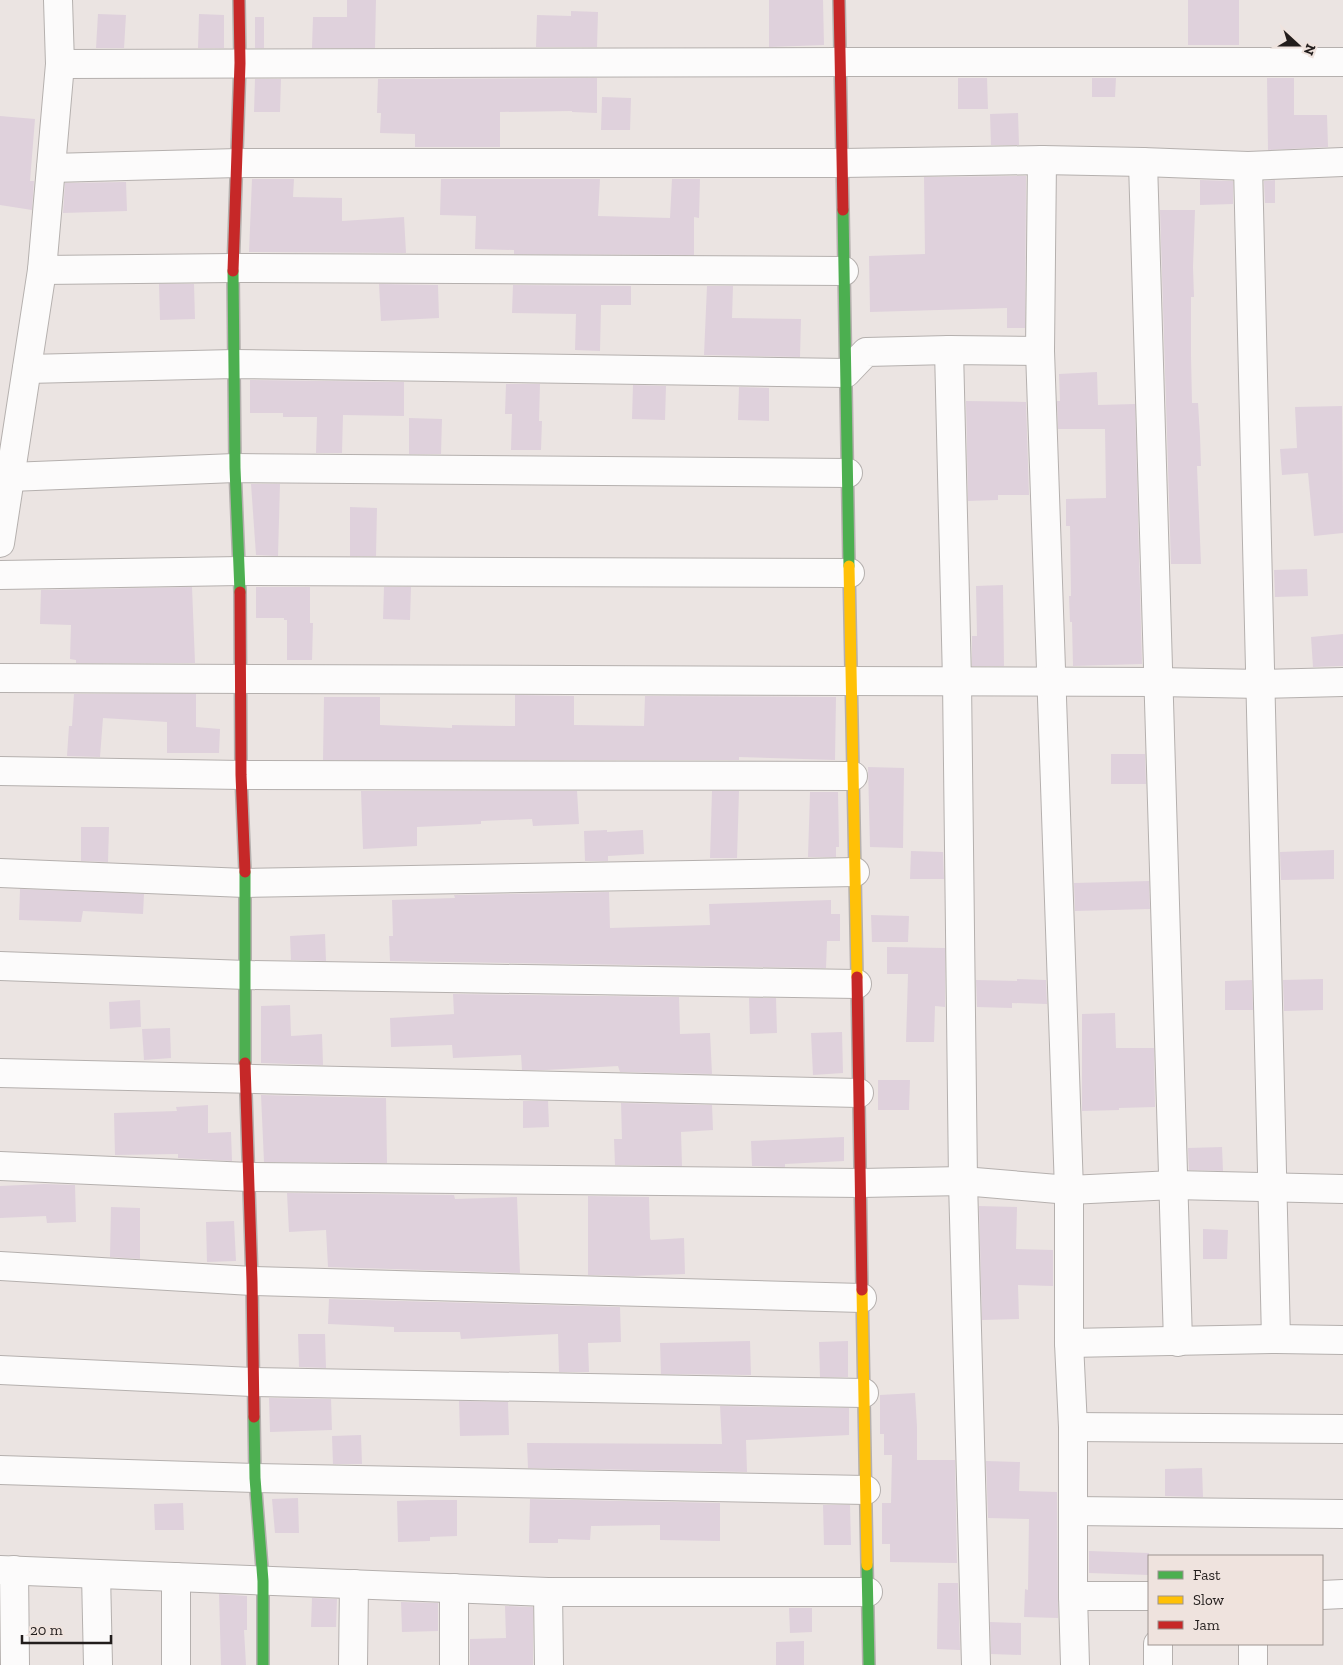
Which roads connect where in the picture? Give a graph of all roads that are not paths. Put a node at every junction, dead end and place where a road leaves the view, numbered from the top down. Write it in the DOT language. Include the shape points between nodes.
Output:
graph roads {
  1 [pos="58,0"];
  2 [pos="239,0"];
  3 [pos="839,0"];
  4 [pos="840,62"];
  5 [pos="1343,62"];
  6 [pos="240,63"];
  7 [pos="60,64"];
  8 [pos="1042,160"];
  9 [pos="1143,162"];
  10 [pos="1343,162"];
  11 [pos="238,163"];
  12 [pos="842,163"];
  13 [pos="1248,166"];
  14 [pos="50,168"];
  15 [pos="1343,173"];
  16 [pos="233,268"];
  17 [pos="42,270"];
  18 [pos="844,271"];
  19 [pos="950,350"];
  20 [pos="1040,352"];
  21 [pos="234,364"];
  22 [pos="27,369"];
  23 [pos="846,373"];
  24 [pos="236,468"];
  25 [pos="848,473"];
  26 [pos="5,476"];
  27 [pos="0,543"];
  28 [pos="240,571"];
  29 [pos="850,573"];
  30 [pos="0,575"];
  31 [pos="0,678"];
  32 [pos="239,679"];
  33 [pos="852,680"];
  34 [pos="957,681"];
  35 [pos="1052,682"];
  36 [pos="1158,682"];
  37 [pos="1343,682"];
  38 [pos="1261,684"];
  39 [pos="0,771"];
  40 [pos="241,775"];
  41 [pos="853,776"];
  42 [pos="855,872"];
  43 [pos="0,873"];
  44 [pos="245,883"];
  45 [pos="0,966"];
  46 [pos="246,975"];
  47 [pos="857,984"];
  48 [pos="0,1073"];
  49 [pos="245,1079"];
  50 [pos="859,1093"];
  51 [pos="0,1166"];
  52 [pos="248,1177"];
  53 [pos="963,1181"];
  54 [pos="861,1183"];
  55 [pos="1174,1185"];
  56 [pos="1272,1188"];
  57 [pos="1343,1189"];
  58 [pos="1069,1190"];
  59 [pos="0,1266"];
  60 [pos="252,1281"];
  61 [pos="862,1298"];
  62 [pos="1276,1339"];
  63 [pos="1343,1340"];
  64 [pos="1178,1342"];
  65 [pos="1069,1343"];
  66 [pos="0,1370"];
  67 [pos="252,1382"];
  68 [pos="864,1393"];
  69 [pos="1073,1427"];
  70 [pos="1343,1429"];
  71 [pos="0,1470"];
  72 [pos="254,1478"];
  73 [pos="866,1490"];
  74 [pos="1074,1511"];
  75 [pos="1343,1514"];
  76 [pos="7,1570"];
  77 [pos="96,1574"];
  78 [pos="176,1577"];
  79 [pos="263,1581"];
  80 [pos="354,1584"];
  81 [pos="454,1588"];
  82 [pos="548,1592"];
  83 [pos="868,1592"];
  84 [pos="1343,1594"];
  85 [pos="1323,1595"];
  86 [pos="1072,1596"];
  87 [pos="1148,1596"];
  88 [pos="1158,1645"];
  89 [pos="1253,1645"];
  90 [pos="14,1665"];
  91 [pos="98,1665"];
  92 [pos="176,1665"];
  93 [pos="263,1665"];
  94 [pos="353,1665"];
  95 [pos="454,1665"];
  96 [pos="549,1665"];
  97 [pos="869,1665"];
  98 [pos="976,1665"];
  99 [pos="1076,1665"];
  100 [pos="1158,1665"];
  101 [pos="1253,1665"];
  1 -- 7 [label="street"];
  2 -- 6 [label="street"];
  3 -- 4 [label="street"];
  4 -- 5 [label="street"];
  4 -- 6 [label="street"];
  4 -- 12 [label="street"];
  6 -- 7 [label="street"];
  6 -- 11 [label="street"];
  7 -- 14 [label="street"];
  8 -- 9 [label="street"];
  8 -- 12 [label="street"];
  8 -- 20 [label="street"];
  9 -- 13 [label="street"];
  9 -- 36 [label="street"];
  10 -- 13 [label="street"];
  10 -- 15 [label="street"];
  11 -- 12 [label="street"];
  11 -- 14 [label="street"];
  11 -- 16 [label="street"];
  12 -- 18 [label="street"];
  13 -- 38 [label="street"];
  14 -- 17 [label="street"];
  16 -- 17 [label="street"];
  16 -- 18 [label="street"];
  16 -- 21 [label="street"];
  17 -- 22 [label="street"];
  18 -- 23 [label="street"];
  19 -- 20 [label="street"];
  19 -- 23 [label="street" via="866,352"];
  19 -- 34 [label="street"];
  20 -- 35 [label="street"];
  21 -- 22 [label="street"];
  21 -- 23 [label="street"];
  21 -- 24 [label="street"];
  22 -- 26 [label="street"];
  23 -- 25 [label="street"];
  24 -- 25 [label="street"];
  24 -- 26 [label="street"];
  24 -- 28 [label="street"];
  25 -- 29 [label="street"];
  26 -- 27 [label="street"];
  28 -- 29 [label="street"];
  28 -- 30 [label="street"];
  28 -- 32 [label="street"];
  29 -- 33 [label="street"];
  31 -- 32 [label="street"];
  32 -- 33 [label="street"];
  32 -- 40 [label="street"];
  33 -- 34 [label="street"];
  33 -- 41 [label="street"];
  34 -- 35 [label="street"];
  34 -- 53 [label="street"];
  35 -- 36 [label="street"];
  35 -- 58 [label="street"];
  36 -- 38 [label="street"];
  36 -- 55 [label="street"];
  37 -- 38 [label="street"];
  38 -- 56 [label="street"];
  39 -- 40 [label="street"];
  40 -- 41 [label="street"];
  40 -- 44 [label="street"];
  41 -- 42 [label="street"];
  42 -- 44 [label="street"];
  42 -- 47 [label="street"];
  43 -- 44 [label="street"];
  44 -- 46 [label="street"];
  45 -- 46 [label="street"];
  46 -- 47 [label="street"];
  46 -- 49 [label="street"];
  47 -- 50 [label="street"];
  48 -- 49 [label="street"];
  49 -- 50 [label="street"];
  49 -- 52 [label="street"];
  50 -- 54 [label="street"];
  51 -- 52 [label="street"];
  52 -- 54 [label="street"];
  52 -- 60 [label="street"];
  53 -- 54 [label="street"];
  53 -- 58 [label="street"];
  53 -- 98 [label="street"];
  54 -- 61 [label="street"];
  55 -- 56 [label="street"];
  55 -- 58 [label="street"];
  55 -- 64 [label="street"];
  56 -- 57 [label="street"];
  56 -- 62 [label="street"];
  58 -- 65 [label="street"];
  59 -- 60 [label="street"];
  60 -- 61 [label="street"];
  60 -- 67 [label="street"];
  61 -- 68 [label="street"];
  62 -- 63 [label="street"];
  62 -- 64 [label="street"];
  64 -- 65 [label="street"];
  65 -- 69 [label="street"];
  66 -- 67 [label="street"];
  67 -- 68 [label="street"];
  67 -- 72 [label="street"];
  68 -- 73 [label="street"];
  69 -- 70 [label="street"];
  69 -- 74 [label="street"];
  71 -- 72 [label="street"];
  72 -- 73 [label="street"];
  72 -- 79 [label="street"];
  73 -- 83 [label="street"];
  74 -- 75 [label="street"];
  74 -- 86 [label="street"];
  76 -- 77 [label="street"];
  76 -- 90 [label="street"];
  77 -- 78 [label="street"];
  77 -- 91 [label="street"];
  78 -- 79 [label="street"];
  78 -- 92 [label="street"];
  79 -- 80 [label="street"];
  79 -- 93 [label="street"];
  80 -- 81 [label="street"];
  80 -- 94 [label="street"];
  81 -- 82 [label="street"];
  81 -- 95 [label="street"];
  82 -- 83 [label="street"];
  82 -- 96 [label="street"];
  83 -- 97 [label="street"];
  84 -- 85 [label="street"];
  86 -- 87 [label="street"];
  86 -- 99 [label="street"];
  88 -- 100 [label="street"];
  89 -- 101 [label="street"];
}
